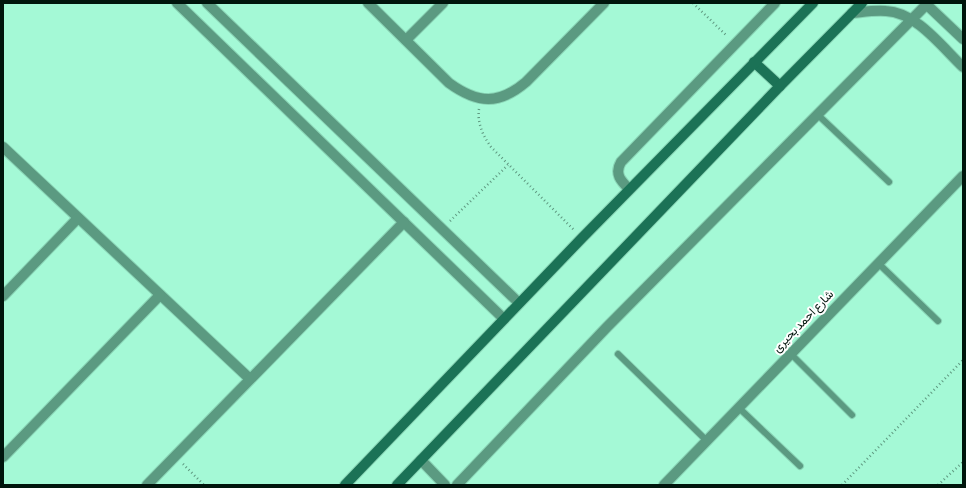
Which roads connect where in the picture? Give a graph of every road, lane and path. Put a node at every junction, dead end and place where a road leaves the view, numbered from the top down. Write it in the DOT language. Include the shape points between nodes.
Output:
graph roads {
  1 [pos="177,3"];
  2 [pos="207,3"];
  3 [pos="368,3"];
  4 [pos="443,3"];
  5 [pos="604,3"];
  6 [pos="693,3"];
  7 [pos="776,3"];
  8 [pos="813,3"];
  9 [pos="862,3"];
  10 [pos="926,4"];
  11 [pos="852,13"];
  12 [pos="912,18"];
  13 [pos="963,39"];
  14 [pos="406,40"];
  15 [pos="736,44"];
  16 [pos="754,62"];
  17 [pos="963,67"];
  18 [pos="780,86"];
  19 [pos="481,99"];
  20 [pos="818,115"];
  21 [pos="3,147"];
  22 [pos="508,165"];
  23 [pos="963,176"];
  24 [pos="889,182"];
  25 [pos="629,189"];
  26 [pos="78,218"];
  27 [pos="404,222"];
  28 [pos="442,229"];
  29 [pos="582,238"];
  30 [pos="878,263"];
  31 [pos="160,295"];
  32 [pos="3,296"];
  33 [pos="520,303"];
  34 [pos="504,319"];
  35 [pos="938,321"];
  36 [pos="790,353"];
  37 [pos="618,354"];
  38 [pos="963,360"];
  39 [pos="250,379"];
  40 [pos="738,407"];
  41 [pos="852,415"];
  42 [pos="706,440"];
  43 [pos="175,456"];
  44 [pos="3,458"];
  45 [pos="421,460"];
  46 [pos="963,462"];
  47 [pos="800,466"];
  48 [pos="147,485"];
  49 [pos="204,485"];
  50 [pos="345,485"];
  51 [pos="397,485"];
  52 [pos="445,485"];
  53 [pos="457,485"];
  54 [pos="664,485"];
  55 [pos="842,485"];
  56 [pos="938,485"];
  1 -- 27 [label="street"];
  2 -- 28 [label="street"];
  3 -- 14 [label="street"];
  4 -- 14 [label="street"];
  5 -- 19 [label="street" via="526,82 513,92 498,98"];
  6 -- 15 [label="path"];
  7 -- 15 [label="street"];
  8 -- 16 [label="street"];
  9 -- 11 [label="street"];
  10 -- 12 [label="street"];
  10 -- 13 [label="street"];
  11 -- 12 [label="street" via="886,11"];
  11 -- 18 [label="street"];
  12 -- 17 [label="street"];
  12 -- 20 [label="street"];
  14 -- 19 [label="street" via="449,83 464,94"];
  15 -- 25 [label="street" via="621,162 619,177"];
  16 -- 18 [label="street"];
  16 -- 25 [label="street"];
  18 -- 45 [label="street"];
  19 -- 22 [label="path" via="479,112 484,137"];
  20 -- 24 [label="lane"];
  20 -- 53 [label="street" via="607,327"];
  21 -- 26 [label="street"];
  22 -- 28 [label="path"];
  22 -- 29 [label="path"];
  23 -- 30 [label="street, شارع احمد بحيرى"];
  25 -- 29 [label="street"];
  26 -- 31 [label="street"];
  26 -- 32 [label="street"];
  27 -- 34 [label="street"];
  27 -- 39 [label="street"];
  28 -- 33 [label="street"];
  29 -- 33 [label="street"];
  30 -- 35 [label="lane"];
  30 -- 36 [label="street, شارع احمد بحيرى"];
  31 -- 39 [label="street"];
  31 -- 44 [label="street"];
  33 -- 34 [label="street"];
  34 -- 50 [label="street"];
  36 -- 40 [label="street, شارع احمد بحيرى"];
  36 -- 41 [label="lane"];
  37 -- 42 [label="lane"];
  38 -- 55 [label="path"];
  39 -- 43 [label="street"];
  40 -- 42 [label="street, شارع احمد بحيرى"];
  40 -- 47 [label="lane"];
  42 -- 54 [label="street, شارع احمد بحيرى"];
  43 -- 48 [label="street"];
  43 -- 49 [label="path"];
  45 -- 51 [label="street"];
  45 -- 52 [label="street"];
  46 -- 56 [label="path"];
}
